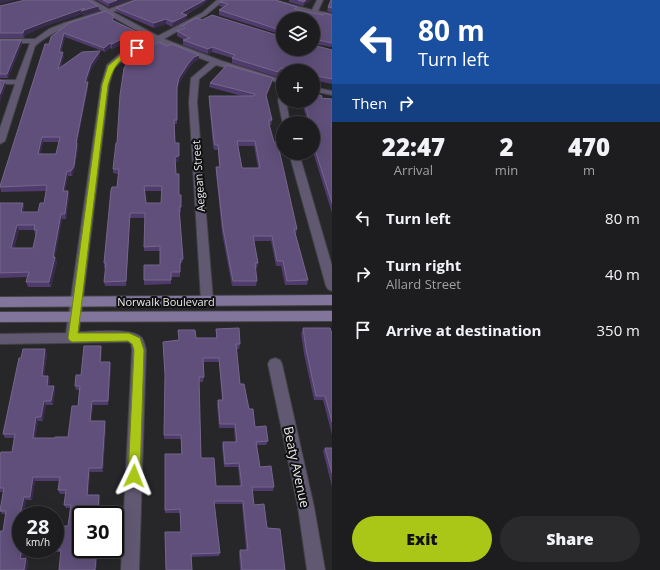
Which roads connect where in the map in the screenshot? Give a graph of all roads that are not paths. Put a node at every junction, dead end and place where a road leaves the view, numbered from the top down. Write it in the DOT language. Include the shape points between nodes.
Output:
graph roads {
  1 [pos="88,0"];
  2 [pos="140,0"];
  3 [pos="221,0"];
  4 [pos="268,0"];
  5 [pos="320,0"];
  6 [pos="109,12"];
  7 [pos="314,12"];
  8 [pos="320,13"];
  9 [pos="332,16"];
  10 [pos="158,39"];
  11 [pos="0,41"];
  12 [pos="35,41"];
  13 [pos="215,62"];
  14 [pos="276,80"];
  15 [pos="0,82"];
  16 [pos="19,82"];
  17 [pos="320,90"];
  18 [pos="332,93"];
  19 [pos="1,136"];
  20 [pos="296,160"];
  21 [pos="332,286"];
  22 [pos="207,300"];
  23 [pos="332,300"];
  24 [pos="77,301"];
  25 [pos="0,302"];
  26 [pos="332,316"];
  27 [pos="0,317"];
  28 [pos="75,317"];
  29 [pos="72,338"];
  30 [pos="0,340"];
  31 [pos="275,364"];
  32 [pos="130,570"];
  33 [pos="316,570"];
  1 -- 6 [label="street"];
  2 -- 6 [label="street"];
  3 -- 10 [label="street" via="207,15"];
  4 -- 7 [label="street"];
  5 -- 7 [label="street"];
  6 -- 10 [label="street"];
  6 -- 12 [label="street" via="53,31"];
  8 -- 9 [label="street"];
  10 -- 13 [label="street"];
  10 -- 24 [label="street" via="126,53 110,67 105,85"];
  11 -- 12 [label="street"];
  12 -- 16 [label="street"];
  13 -- 14 [label="street"];
  13 -- 22 [label="street, Aegean Street" via="195,78 193,102"];
  15 -- 16 [label="street"];
  16 -- 19 [label="street"];
  17 -- 18 [label="street"];
  20 -- 21 [label="street"];
  22 -- 23 [label="main road, Norwalk Boulevard"];
  22 -- 24 [label="main road, Norwalk Boulevard"];
  24 -- 25 [label="main road, Norwalk Boulevard"];
  24 -- 28 [label="street"];
  26 -- 28 [label="main road, Norwalk Boulevard"];
  27 -- 28 [label="main road, Norwalk Boulevard"];
  28 -- 29 [label="street"];
  29 -- 30 [label="street"];
  29 -- 32 [label="street" via="129,337 137,341 139,350"];
  31 -- 33 [label="street, Beaty Avenue" via="306,507"];
}
